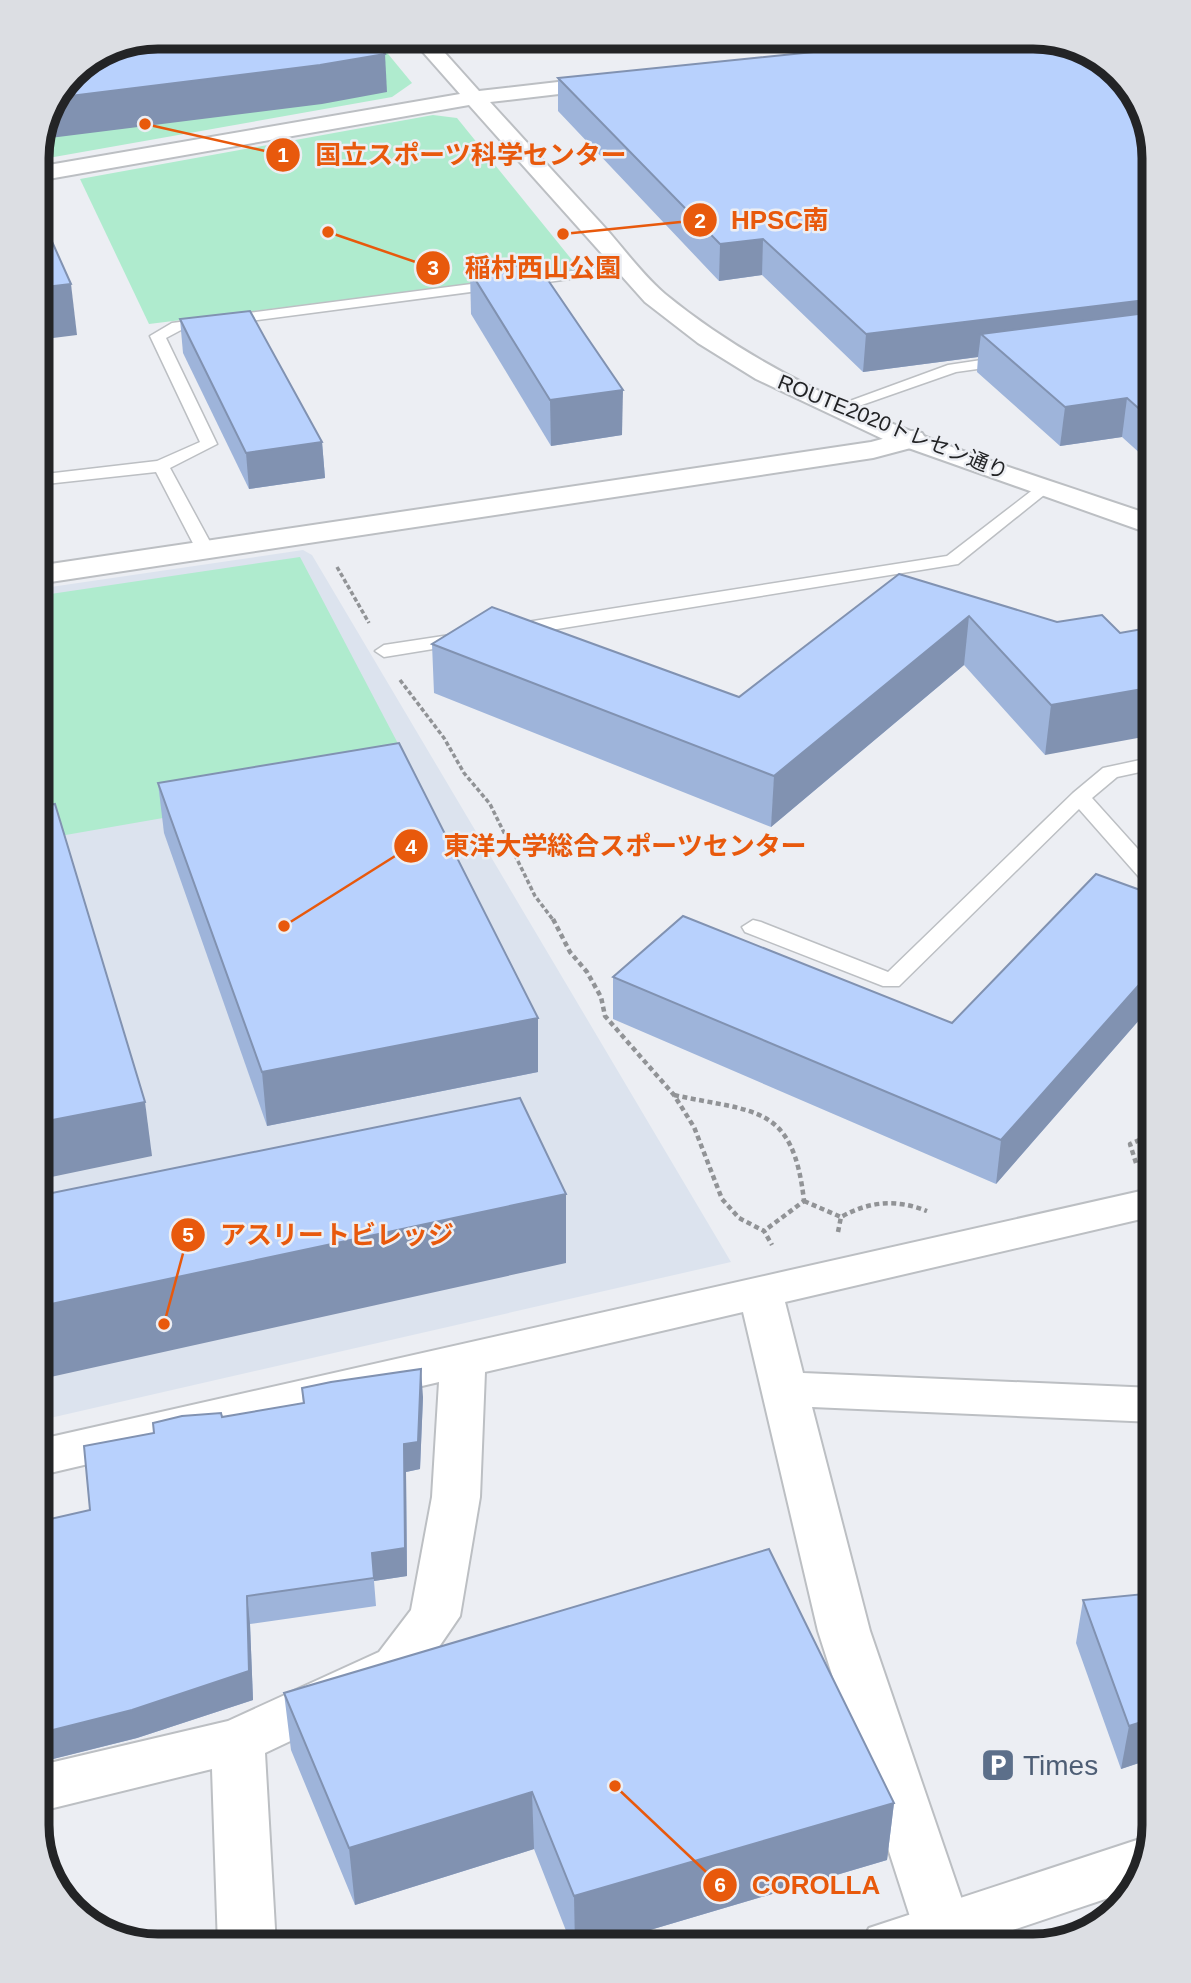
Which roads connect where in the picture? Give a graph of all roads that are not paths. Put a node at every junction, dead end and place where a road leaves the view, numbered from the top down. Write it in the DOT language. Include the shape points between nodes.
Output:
graph roads {
  1 [pos="430,49"];
  2 [pos="630,80"];
  3 [pos="472,98"];
  4 [pos="49,172"];
  5 [pos="626,268"];
  6 [pos="1020,359"];
  7 [pos="836,408"];
  8 [pos="912,439"];
  9 [pos="161,466"];
  10 [pos="49,479"];
  11 [pos="1043,487"];
  12 [pos="1142,522"];
  13 [pos="206,551"];
  14 [pos="49,573"];
  15 [pos="384,651"];
  16 [pos="1142,765"];
  17 [pos="1080,797"];
  18 [pos="1142,867"];
  19 [pos="753,927"];
  20 [pos="1142,1186"];
  21 [pos="768,1273"];
  22 [pos="463,1362"];
  23 [pos="785,1390"];
  24 [pos="1142,1405"];
  25 [pos="49,1455"];
  26 [pos="238,1741"];
  27 [pos="49,1786"];
  28 [pos="1135,1865"];
  29 [pos="943,1928"];
  30 [pos="246,1934"];
  31 [pos="925,1934"];
  1 -- 3 [label="street, ROUTE2020トレセン通り"];
  2 -- 3 [label="street"];
  3 -- 4 [label="street"];
  3 -- 5 [label="street, ROUTE2020トレセン通り"];
  5 -- 7 [label="street, ROUTE2020トレセン通り" via="683,323 775,380"];
  5 -- 9 [label="lane" via="177,326 158,336 209,444"];
  6 -- 7 [label="lane" via="953,368"];
  7 -- 8 [label="street, ROUTE2020トレセン通り"];
  8 -- 11 [label="street, ROUTE2020トレセン通り"];
  8 -- 13 [label="street" via="873,450"];
  9 -- 10 [label="lane"];
  9 -- 13 [label="lane"];
  11 -- 12 [label="street, ROUTE2020トレセン通り"];
  11 -- 15 [label="lane" via="952,560"];
  13 -- 14 [label="street"];
  16 -- 17 [label="lane" via="1110,772"];
  17 -- 18 [label="lane"];
  17 -- 19 [label="lane" via="891,981"];
  20 -- 21 [label="street"];
  21 -- 22 [label="street"];
  21 -- 23 [label="street"];
  22 -- 25 [label="street"];
  22 -- 26 [label="street" via="456,1497 435,1616 397,1668"];
  23 -- 24 [label="street"];
  23 -- 29 [label="street" via="844,1631"];
  26 -- 27 [label="street"];
  26 -- 30 [label="street"];
  28 -- 29 [label="street"];
  29 -- 31 [label="street"];
}
